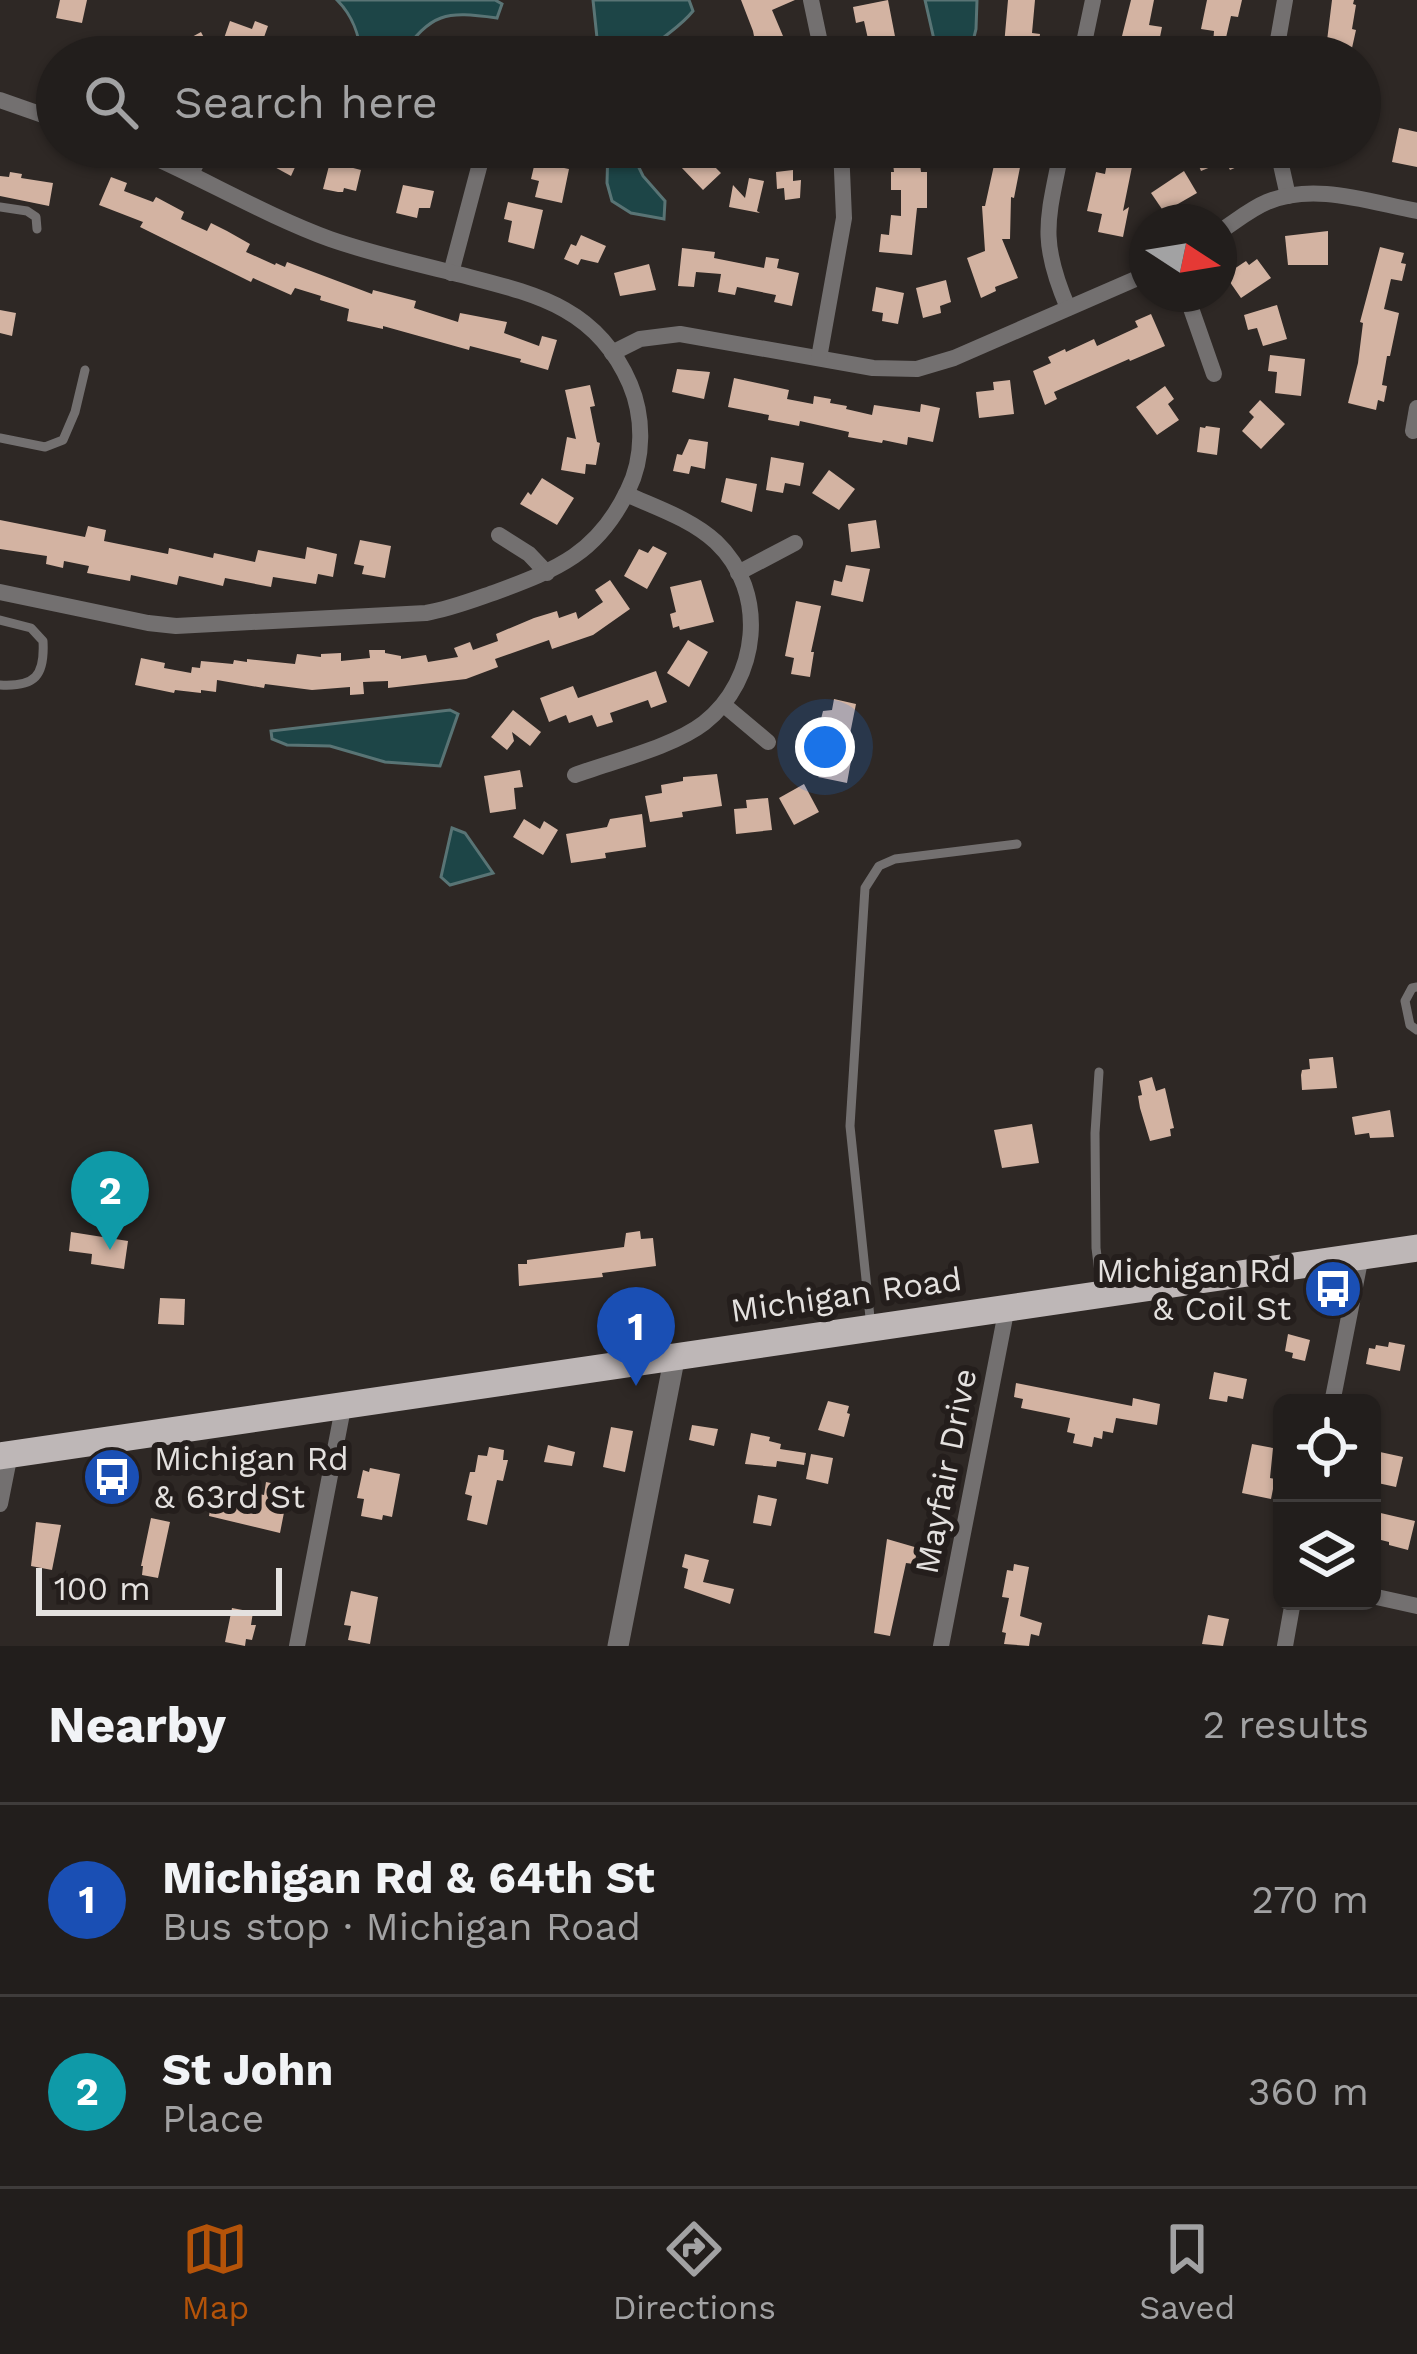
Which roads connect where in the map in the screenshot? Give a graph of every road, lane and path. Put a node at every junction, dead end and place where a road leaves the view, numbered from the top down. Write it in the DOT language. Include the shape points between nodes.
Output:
graph roads {
  1 [pos="811,0"];
  2 [pos="1093,0"];
  3 [pos="1285,0"];
  4 [pos="819,36"];
  5 [pos="1085,36"];
  6 [pos="1279,36"];
  7 [pos="0,100"];
  8 [pos="36,113"];
  9 [pos="178,168"];
  10 [pos="194,168"];
  11 [pos="479,168"];
  12 [pos="842,168"];
  13 [pos="1058,168"];
  14 [pos="1282,168"];
  15 [pos="191,174"];
  16 [pos="1288,196"];
  17 [pos="0,207"];
  18 [pos="1417,211"];
  19 [pos="1237,221"];
  20 [pos="38,229"];
  21 [pos="452,273"];
  22 [pos="1129,282"];
  23 [pos="1068,308"];
  24 [pos="1192,312"];
  25 [pos="612,353"];
  26 [pos="819,358"];
  27 [pos="85,370"];
  28 [pos="1214,374"];
  29 [pos="1417,408"];
  30 [pos="1413,431"];
  31 [pos="0,438"];
  32 [pos="626,494"];
  33 [pos="499,535"];
  34 [pos="795,543"];
  35 [pos="738,572"];
  36 [pos="547,573"];
  37 [pos="0,592"];
  38 [pos="0,620"];
  39 [pos="0,685"];
  40 [pos="724,705"];
  41 [pos="768,742"];
  42 [pos="575,775"];
  43 [pos="1017,844"];
  44 [pos="1417,987"];
  45 [pos="1417,1030"];
  46 [pos="1099,1072"];
  47 [pos="1417,1248"];
  48 [pos="1361,1256"];
  49 [pos="1102,1294"];
  50 [pos="1007,1307"];
  51 [pos="871,1327"];
  52 [pos="675,1355"];
  53 [pos="1334,1394"];
  54 [pos="344,1403"];
  55 [pos="5,1455"];
  56 [pos="0,1504"];
  57 [pos="1381,1598"];
  58 [pos="1417,1606"];
  59 [pos="1291,1610"];
  60 [pos="297,1646"];
  61 [pos="618,1646"];
  62 [pos="941,1646"];
  63 [pos="1285,1646"];
  1 -- 4 [label="street"];
  2 -- 5 [label="street"];
  3 -- 6 [label="street"];
  7 -- 8 [label="street"];
  9 -- 15 [label="street"];
  10 -- 15 [label="street"];
  11 -- 21 [label="street"];
  12 -- 26 [label="street" via="844,218"];
  13 -- 23 [label="street" via="1047,240"];
  14 -- 16 [label="street"];
  15 -- 21 [label="street" via="324,236"];
  16 -- 18 [label="street" via="1323,194"];
  16 -- 19 [label="street"];
  17 -- 20 [label="lane" via="36,217"];
  21 -- 25 [label="street" via="553,302"];
  22 -- 23 [label="street"];
  23 -- 26 [label="street" via="916,369"];
  24 -- 28 [label="street"];
  25 -- 26 [label="street" via="673,334"];
  25 -- 32 [label="street" via="633,392 640,429"];
  27 -- 31 [label="lane" via="63,440 45,448"];
  29 -- 30 [label="street"];
  32 -- 35 [label="street" via="703,532"];
  32 -- 36 [label="street" via="597,538"];
  33 -- 36 [label="street"];
  34 -- 35 [label="street"];
  35 -- 40 [label="street" via="751,641"];
  36 -- 37 [label="street" via="426,613 190,626"];
  38 -- 39 [label="lane" via="31,628 43,641 44,660 21,686"];
  40 -- 41 [label="street"];
  40 -- 42 [label="street" via="684,735"];
  43 -- 51 [label="lane" via="895,859 879,866 865,888 850,1126"];
  44 -- 45 [label="lane" via="1405,1001"];
  46 -- 49 [label="lane"];
  47 -- 48 [label="main road, Michigan Road"];
  48 -- 49 [label="main road, Michigan Road"];
  48 -- 53 [label="street"];
  49 -- 50 [label="main road, Michigan Road"];
  50 -- 51 [label="main road, Michigan Road"];
  50 -- 62 [label="street, Mayfair Drive"];
  51 -- 52 [label="main road, Michigan Road"];
  52 -- 54 [label="main road, Michigan Road"];
  52 -- 61 [label="street"];
  54 -- 55 [label="main road, Michigan Road"];
  54 -- 60 [label="street"];
  55 -- 56 [label="street"];
  57 -- 58 [label="street"];
  59 -- 63 [label="street"];
}
